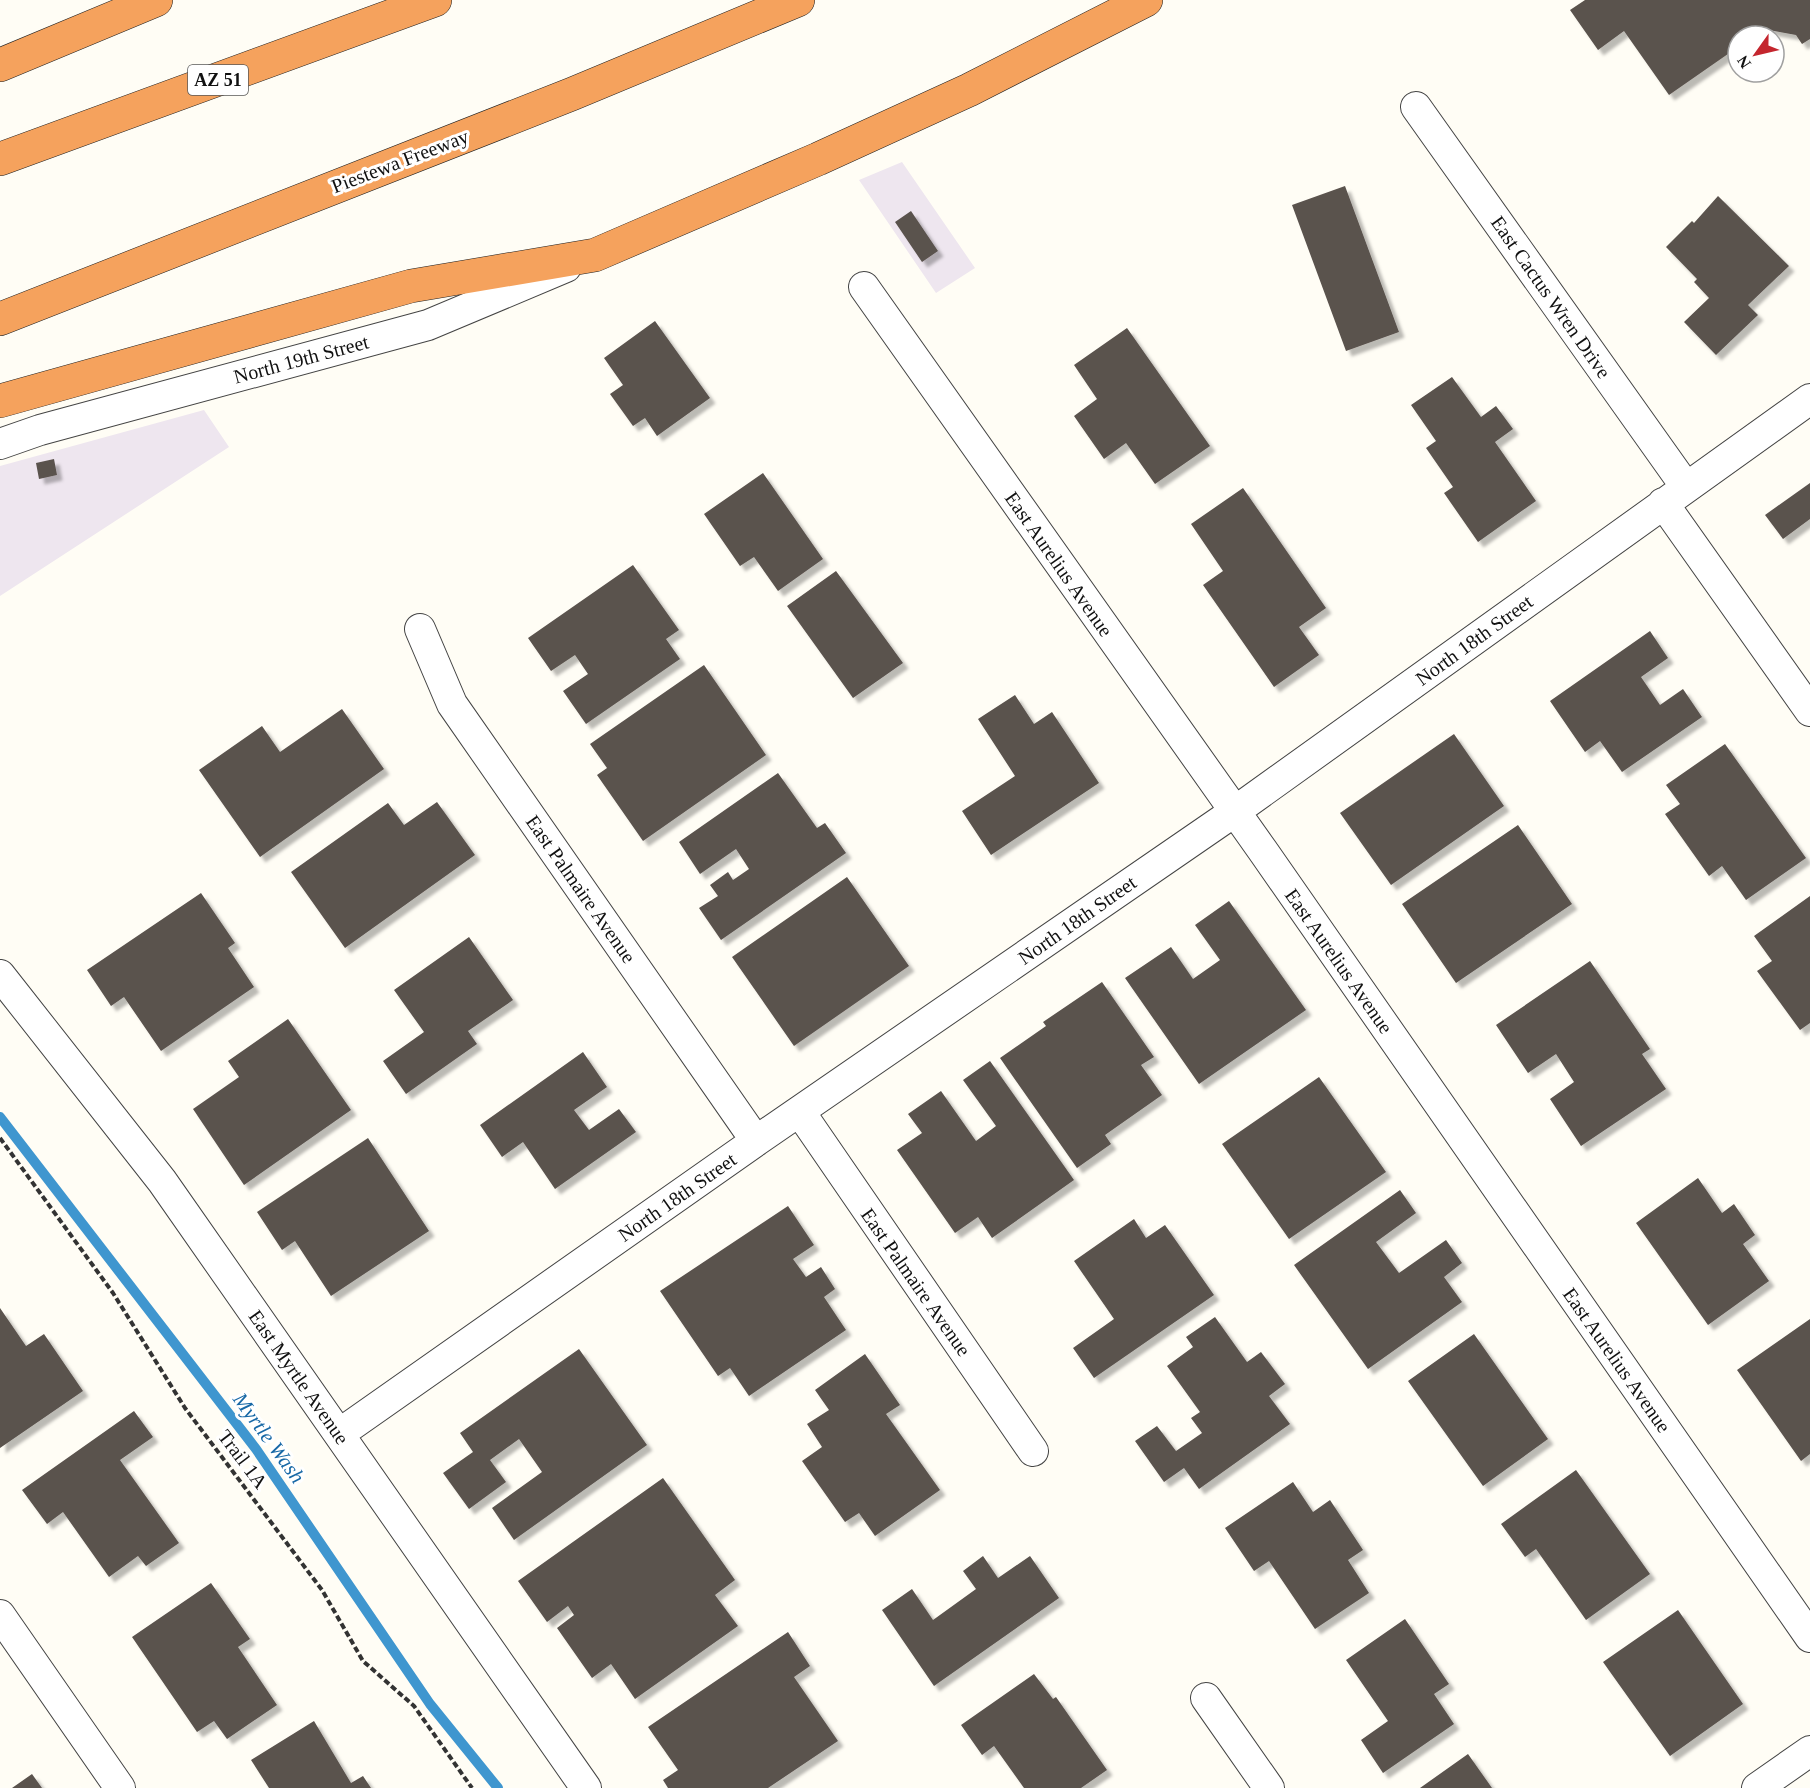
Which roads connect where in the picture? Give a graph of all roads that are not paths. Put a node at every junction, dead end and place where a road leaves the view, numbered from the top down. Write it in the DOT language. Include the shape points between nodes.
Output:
graph roads {
  1 [pos="156,0"];
  2 [pos="435,0"];
  3 [pos="798,0"];
  4 [pos="1146,0"];
  5 [pos="0,65"];
  6 [pos="1416,106"];
  7 [pos="0,159"];
  8 [pos="595,255"];
  9 [pos="864,287"];
  10 [pos="0,319"];
  11 [pos="1810,399"];
  12 [pos="0,401"];
  13 [pos="0,444"];
  14 [pos="1675,495"];
  15 [pos="420,628"];
  16 [pos="1810,711"];
  17 [pos="1234,812"];
  18 [pos="0,975"];
  19 [pos="800,1112"];
  20 [pos="756,1141"];
  21 [pos="339,1434"];
  22 [pos="1033,1451"];
  23 [pos="0,1615"];
  24 [pos="1810,1637"];
  25 [pos="1206,1698"];
  26 [pos="1810,1752"];
  27 [pos="120,1788"];
  28 [pos="586,1788"];
  29 [pos="1269,1788"];
  30 [pos="1757,1788"];
  1 -- 5 [label="highway"];
  2 -- 7 [label="highway, AZ 51"];
  3 -- 10 [label="highway, Piestewa Freeway" via="572,94"];
  4 -- 8 [label="highway" via="969,90"];
  6 -- 14 [label="street, East Cactus Wren Drive"];
  8 -- 12 [label="highway" via="411,286"];
  8 -- 13 [label="street, North 19th Street" via="428,325"];
  9 -- 17 [label="street, East Aurelius Avenue"];
  11 -- 14 [label="street, North 18th Street"];
  14 -- 16 [label="street, East Cactus Wren Drive"];
  14 -- 17 [label="street, North 18th Street"];
  15 -- 20 [label="street, East Palmaire Avenue" via="452,704"];
  17 -- 19 [label="street, North 18th Street"];
  17 -- 24 [label="street, East Aurelius Avenue"];
  18 -- 21 [label="street, East Myrtle Avenue" via="162,1181"];
  19 -- 20 [label="street, North 18th Street"];
  19 -- 22 [label="street, East Palmaire Avenue"];
  20 -- 21 [label="street, North 18th Street"];
  21 -- 28 [label="street, East Myrtle Avenue"];
  23 -- 27 [label="street"];
  25 -- 29 [label="street"];
  26 -- 30 [label="street"];
}
